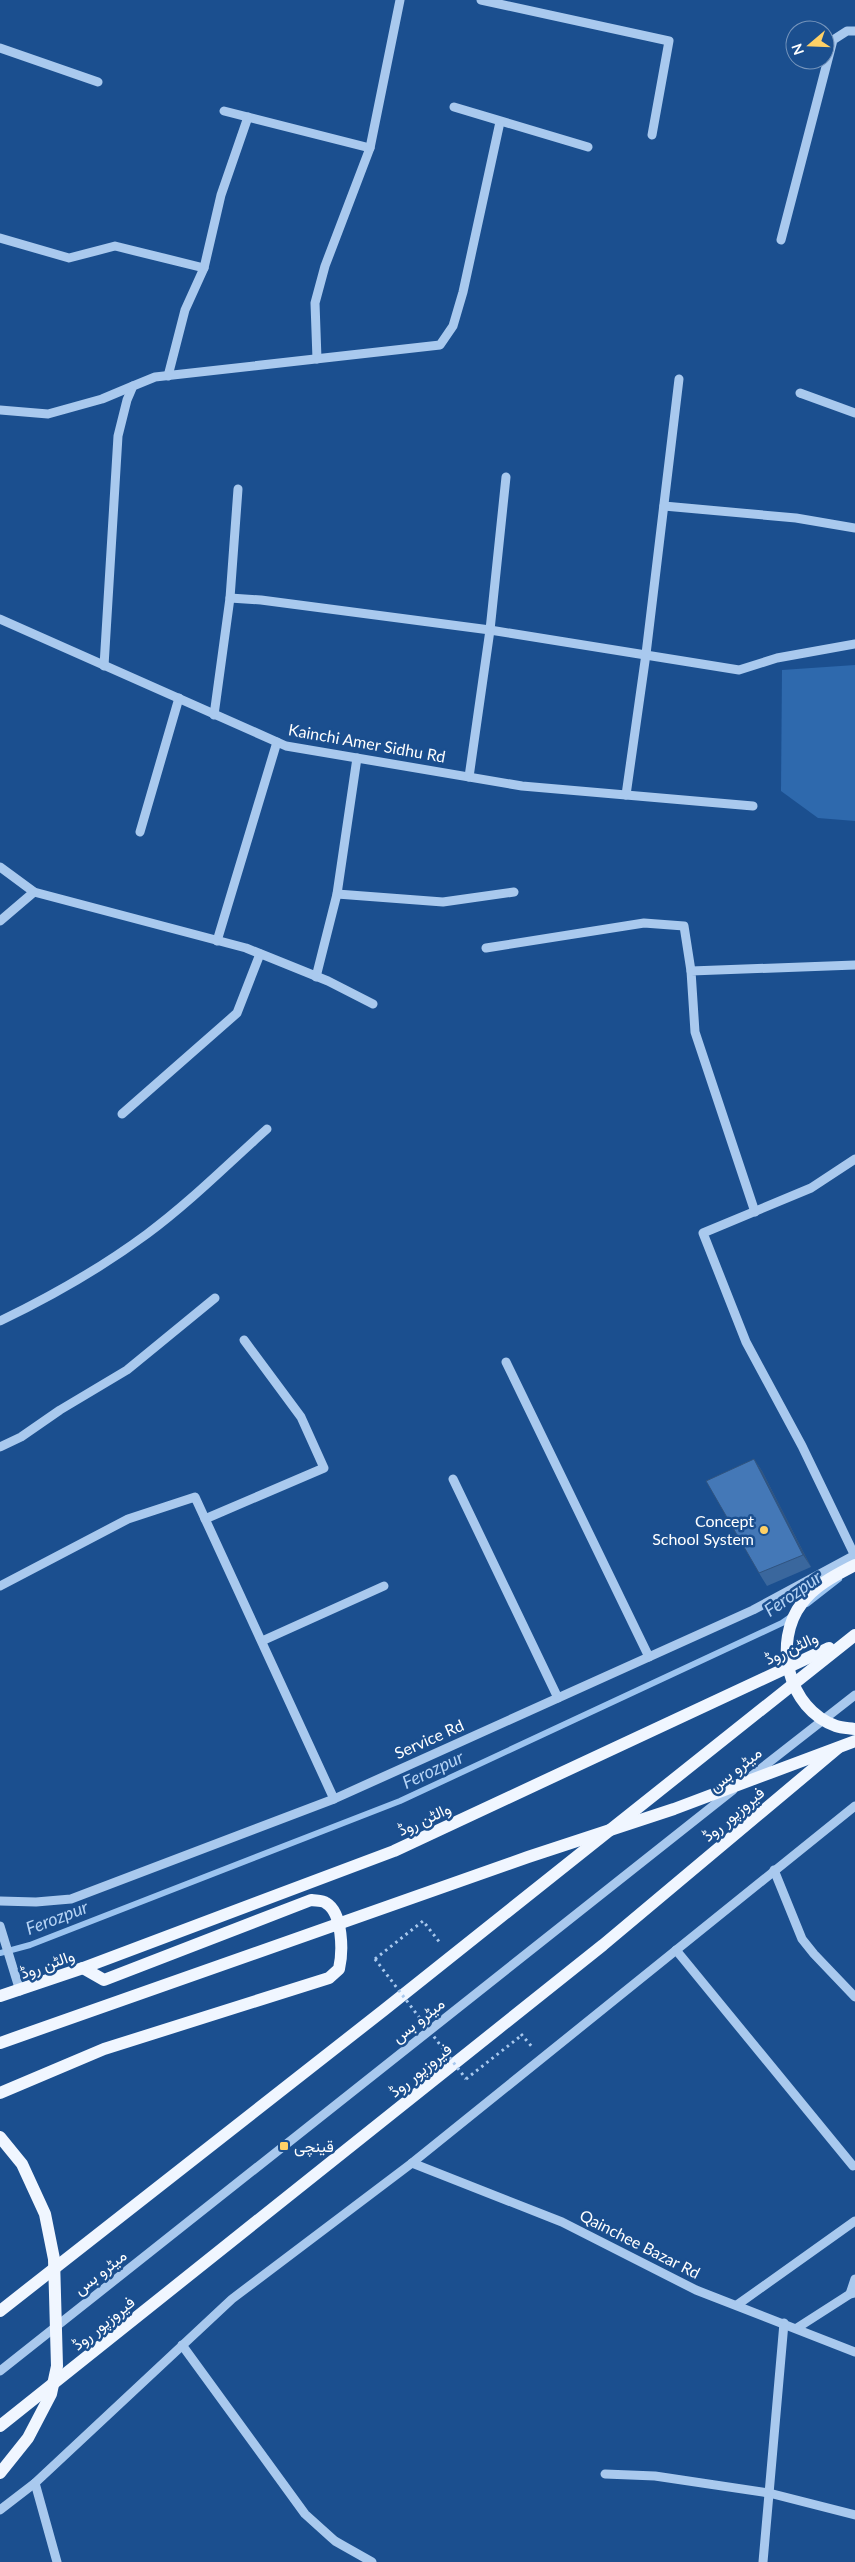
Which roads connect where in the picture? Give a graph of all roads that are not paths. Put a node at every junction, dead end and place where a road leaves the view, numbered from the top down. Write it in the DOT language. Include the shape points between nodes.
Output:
graph roads {
  1 [pos="400,0"];
  2 [pos="481,0"];
  3 [pos="855,31"];
  4 [pos="0,48"];
  5 [pos="98,82"];
  6 [pos="454,107"];
  7 [pos="224,111"];
  8 [pos="248,117"];
  9 [pos="500,122"];
  10 [pos="652,135"];
  11 [pos="588,147"];
  12 [pos="370,148"];
  13 [pos="0,238"];
  14 [pos="781,240"];
  15 [pos="204,268"];
  16 [pos="317,359"];
  17 [pos="168,376"];
  18 [pos="679,379"];
  19 [pos="133,386"];
  20 [pos="800,393"];
  21 [pos="0,410"];
  22 [pos="855,413"];
  23 [pos="506,478"];
  24 [pos="238,489"];
  25 [pos="664,506"];
  26 [pos="855,528"];
  27 [pos="230,598"];
  28 [pos="0,620"];
  29 [pos="490,630"];
  30 [pos="855,644"];
  31 [pos="646,654"];
  32 [pos="104,666"];
  33 [pos="179,698"];
  34 [pos="214,715"];
  35 [pos="277,742"];
  36 [pos="357,758"];
  37 [pos="469,777"];
  38 [pos="626,795"];
  39 [pos="754,806"];
  40 [pos="140,832"];
  41 [pos="0,866"];
  42 [pos="34,892"];
  43 [pos="514,892"];
  44 [pos="337,894"];
  45 [pos="0,920"];
  46 [pos="217,941"];
  47 [pos="486,948"];
  48 [pos="260,954"];
  49 [pos="855,965"];
  50 [pos="692,971"];
  51 [pos="316,977"];
  52 [pos="373,1004"];
  53 [pos="122,1114"];
  54 [pos="267,1129"];
  55 [pos="855,1159"];
  56 [pos="756,1212"];
  57 [pos="215,1298"];
  58 [pos="0,1321"];
  59 [pos="244,1340"];
  60 [pos="506,1362"];
  61 [pos="0,1447"];
  62 [pos="453,1479"];
  63 [pos="205,1519"];
  64 [pos="855,1556"];
  65 [pos="855,1565"];
  66 [pos="0,1586"];
  67 [pos="384,1586"];
  68 [pos="852,1637"];
  69 [pos="262,1641"];
  70 [pos="649,1658"];
  71 [pos="855,1695"];
  72 [pos="558,1698"];
  73 [pos="855,1729"];
  74 [pos="855,1734"];
  75 [pos="855,1741"];
  76 [pos="334,1799"];
  77 [pos="855,1806"];
  78 [pos="774,1870"];
  79 [pos="0,1901"];
  80 [pos="0,1926"];
  81 [pos="676,1950"];
  82 [pos="83,1968"];
  83 [pos="20,1991"];
  84 [pos="0,1996"];
  85 [pos="855,1997"];
  86 [pos="0,2043"];
  87 [pos="0,2093"];
  88 [pos="0,2137"];
  89 [pos="412,2164"];
  90 [pos="853,2166"];
  91 [pos="855,2221"];
  92 [pos="855,2279"];
  93 [pos="852,2293"];
  94 [pos="737,2305"];
  95 [pos="0,2311"];
  96 [pos="784,2323"];
  97 [pos="796,2328"];
  98 [pos="182,2345"];
  99 [pos="853,2349"];
  100 [pos="0,2371"];
  101 [pos="0,2426"];
  102 [pos="0,2473"];
  103 [pos="605,2474"];
  104 [pos="35,2483"];
  105 [pos="769,2492"];
  106 [pos="0,2510"];
  107 [pos="855,2515"];
  108 [pos="57,2562"];
  109 [pos="372,2562"];
  110 [pos="763,2562"];
  1 -- 12 [label="street"];
  2 -- 10 [label="street" via="669,41"];
  3 -- 14 [label="street" via="848,31 833,40"];
  4 -- 5 [label="street"];
  6 -- 9 [label="street"];
  7 -- 8 [label="street"];
  8 -- 12 [label="street"];
  8 -- 15 [label="street" via="221,195"];
  9 -- 11 [label="street"];
  9 -- 16 [label="street" via="463,292 452,326 440,345"];
  12 -- 16 [label="street" via="325,266 315,303"];
  13 -- 15 [label="street" via="69,258 115,246"];
  15 -- 17 [label="street" via="185,310"];
  16 -- 17 [label="street"];
  17 -- 19 [label="street" via="155,377"];
  18 -- 25 [label="street"];
  19 -- 21 [label="street" via="102,399 48,414"];
  19 -- 32 [label="street" via="118,436"];
  20 -- 22 [label="street"];
  23 -- 29 [label="street"];
  24 -- 27 [label="street"];
  25 -- 26 [label="street" via="796,518"];
  25 -- 31 [label="street"];
  27 -- 29 [label="street"];
  27 -- 34 [label="street"];
  28 -- 32 [label="street, Kainchi Amer Sidhu Rd"];
  29 -- 31 [label="street"];
  29 -- 37 [label="street"];
  30 -- 31 [label="street" via="777,658 740,670"];
  31 -- 38 [label="street"];
  32 -- 33 [label="street, Kainchi Amer Sidhu Rd"];
  33 -- 34 [label="street, Kainchi Amer Sidhu Rd"];
  33 -- 40 [label="street"];
  34 -- 35 [label="street, Kainchi Amer Sidhu Rd"];
  35 -- 36 [label="street, Kainchi Amer Sidhu Rd"];
  35 -- 46 [label="street"];
  36 -- 37 [label="street, Kainchi Amer Sidhu Rd"];
  36 -- 44 [label="street"];
  37 -- 38 [label="street, Kainchi Amer Sidhu Rd" via="522,786"];
  38 -- 39 [label="street, Kainchi Amer Sidhu Rd"];
  41 -- 42 [label="street"];
  42 -- 45 [label="street"];
  42 -- 46 [label="street"];
  43 -- 44 [label="street" via="442,902"];
  44 -- 51 [label="street"];
  46 -- 48 [label="street"];
  47 -- 50 [label="street" via="644,922 684,926"];
  48 -- 51 [label="street"];
  48 -- 53 [label="street" via="237,1012"];
  49 -- 50 [label="street"];
  50 -- 56 [label="street" via="695,1032"];
  51 -- 52 [label="street"];
  54 -- 58 [label="street" via="148,1233 95,1270"];
  55 -- 56 [label="street" via="811,1188"];
  56 -- 64 [label="street" via="703,1233 746,1342 802,1446"];
  57 -- 61 [label="street" via="126,1370"];
  59 -- 63 [label="street" via="301,1417 324,1468"];
  60 -- 70 [label="street"];
  62 -- 72 [label="street"];
  63 -- 66 [label="street" via="195,1497 128,1519"];
  63 -- 69 [label="street"];
  64 -- 70 [label="street, Service Rd" via="754,1610"];
  65 -- 73 [label="main road, bridge" via="824,1582 802,1603 788,1634 787,1663 797,1693 814,1712 836,1726"];
  67 -- 69 [label="street"];
  68 -- 82 [label="main road, والٹن روڈ" via="394,1851"];
  68 -- 95 [label="main road"];
  69 -- 76 [label="street"];
  70 -- 72 [label="street, Service Rd"];
  71 -- 100 [label="street, میٹرو بس"];
  72 -- 76 [label="street, Service Rd"];
  74 -- 101 [label="main road, فیروزپور روڈ" via="603,1945"];
  75 -- 86 [label="main road, bridge" via="674,1809 528,1857"];
  76 -- 79 [label="street, Service Rd" via="71,1899"];
  77 -- 78 [label="street"];
  78 -- 81 [label="street"];
  78 -- 85 [label="street" via="802,1939"];
  80 -- 83 [label="street"];
  81 -- 89 [label="street"];
  81 -- 90 [label="street"];
  82 -- 83 [label="main road, والٹن روڈ"];
  82 -- 87 [label="main road" via="104,1980 311,1900 326,1902 331,1908 342,1938 339,1969 329,1978 104,2049"];
  83 -- 84 [label="main road, والٹن روڈ"];
  88 -- 102 [label="main road, bridge" via="22,2164 45,2214 54,2259 57,2366 51,2394 28,2438"];
  89 -- 94 [label="street, Qainchee Bazar Rd" via="562,2222 696,2290"];
  89 -- 98 [label="street" via="232,2299"];
  91 -- 94 [label="street"];
  92 -- 93 [label="street"];
  93 -- 97 [label="street"];
  94 -- 96 [label="street, Qainchee Bazar Rd"];
  96 -- 97 [label="street, Qainchee Bazar Rd"];
  96 -- 105 [label="street"];
  97 -- 99 [label="street, Qainchee Bazar Rd"];
  98 -- 104 [label="street"];
  98 -- 109 [label="street" via="305,2514 335,2541"];
  103 -- 105 [label="street" via="655,2476"];
  104 -- 106 [label="street"];
  104 -- 108 [label="street"];
  105 -- 107 [label="street"];
  105 -- 110 [label="street"];
}
